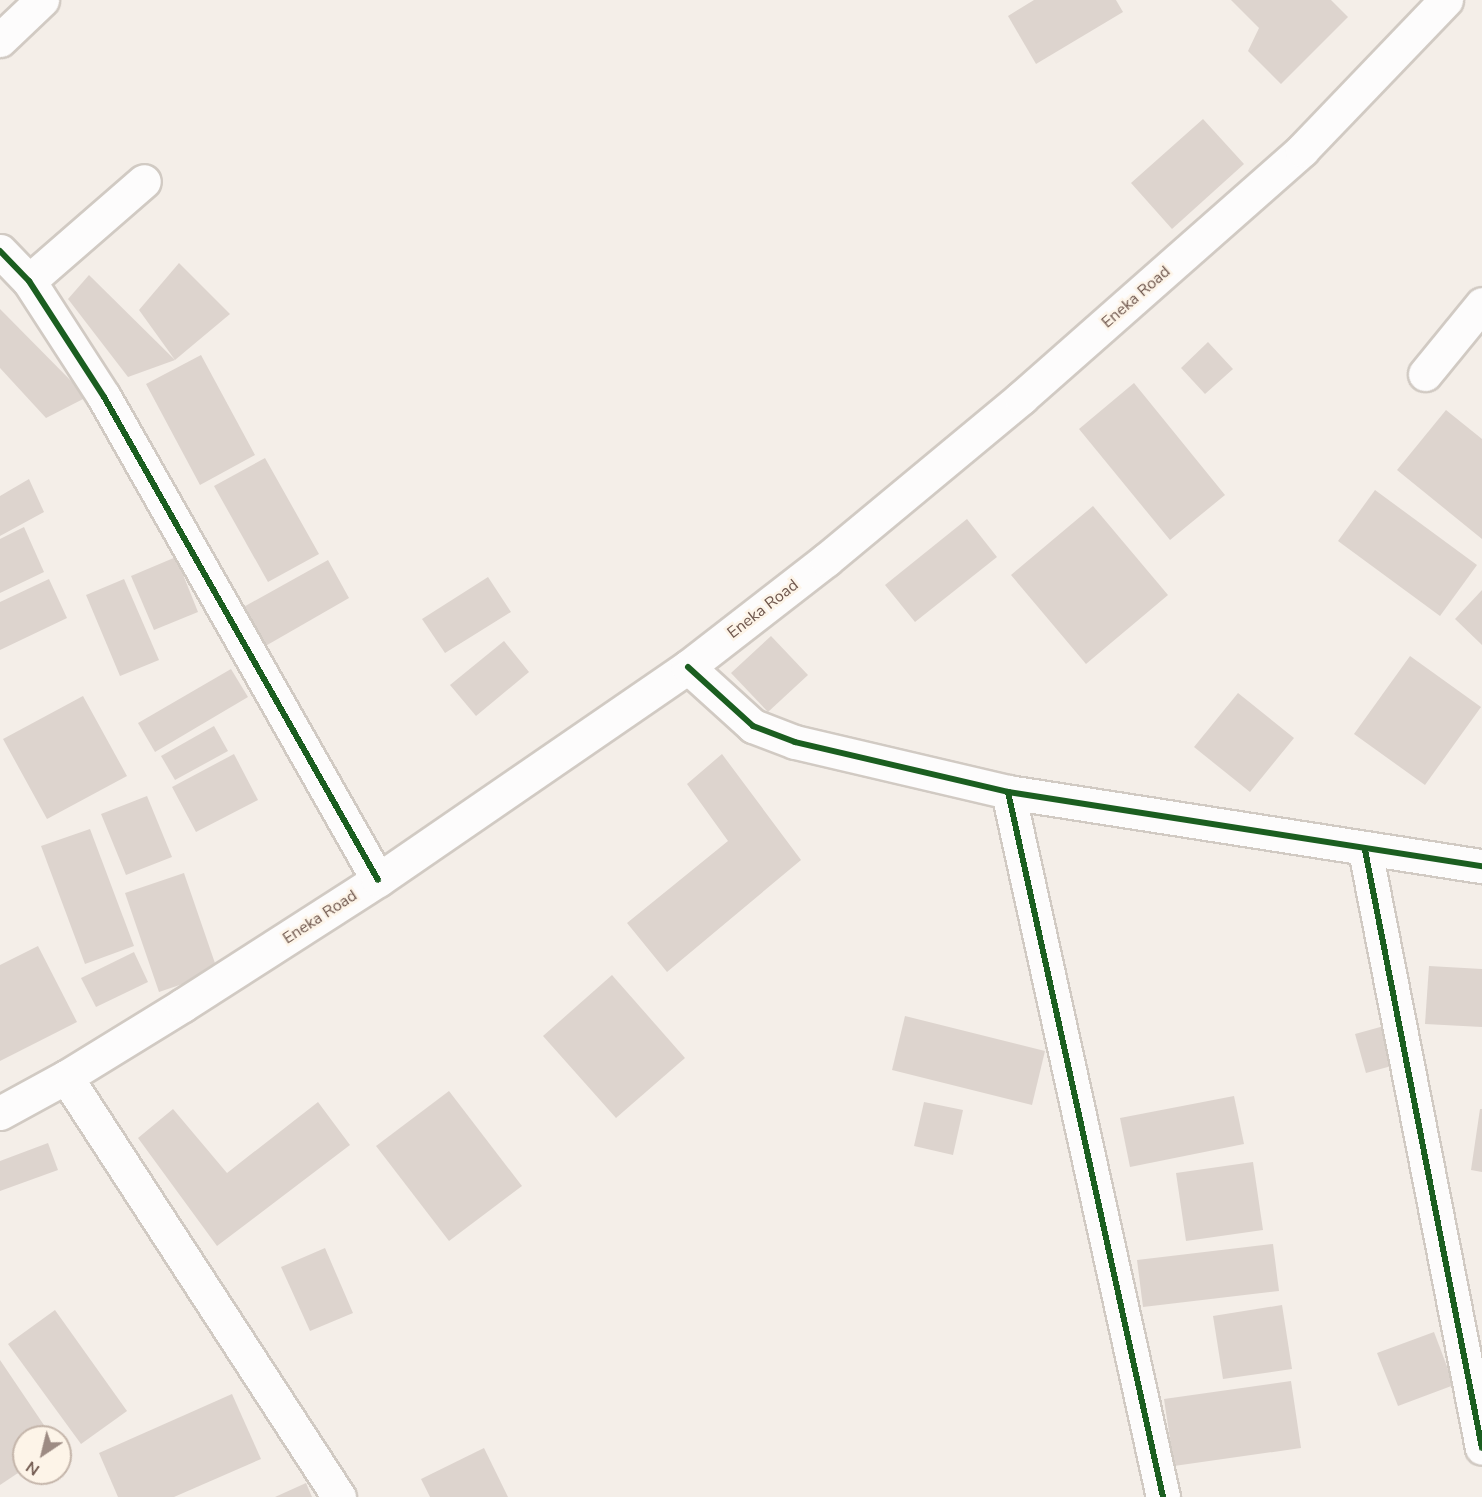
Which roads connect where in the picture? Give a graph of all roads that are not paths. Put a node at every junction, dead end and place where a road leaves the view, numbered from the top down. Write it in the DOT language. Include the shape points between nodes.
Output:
graph roads {
  1 [pos="42,0"];
  2 [pos="1446,0"];
  3 [pos="0,40"];
  4 [pos="144,181"];
  5 [pos="0,251"];
  6 [pos="29,281"];
  7 [pos="1482,304"];
  8 [pos="1425,374"];
  9 [pos="688,667"];
  10 [pos="1008,792"];
  11 [pos="1365,850"];
  12 [pos="1482,866"];
  13 [pos="378,880"];
  14 [pos="66,1077"];
  15 [pos="0,1113"];
  16 [pos="1482,1448"];
  17 [pos="1171,1495"];
  18 [pos="339,1497"];
  1 -- 3 [label="street"];
  2 -- 9 [label="street, Eneka Road" via="1302,150 1021,398 826,560"];
  4 -- 6 [label="street"];
  5 -- 6 [label="street"];
  6 -- 13 [label="street" via="141,461"];
  7 -- 8 [label="street"];
  9 -- 10 [label="street" via="753,726 795,742"];
  9 -- 13 [label="street, Eneka Road"];
  10 -- 11 [label="street"];
  10 -- 17 [label="street"];
  11 -- 12 [label="street"];
  11 -- 16 [label="street"];
  13 -- 14 [label="street, Eneka Road"];
  14 -- 15 [label="street, Eneka Road"];
  14 -- 18 [label="street"];
}
